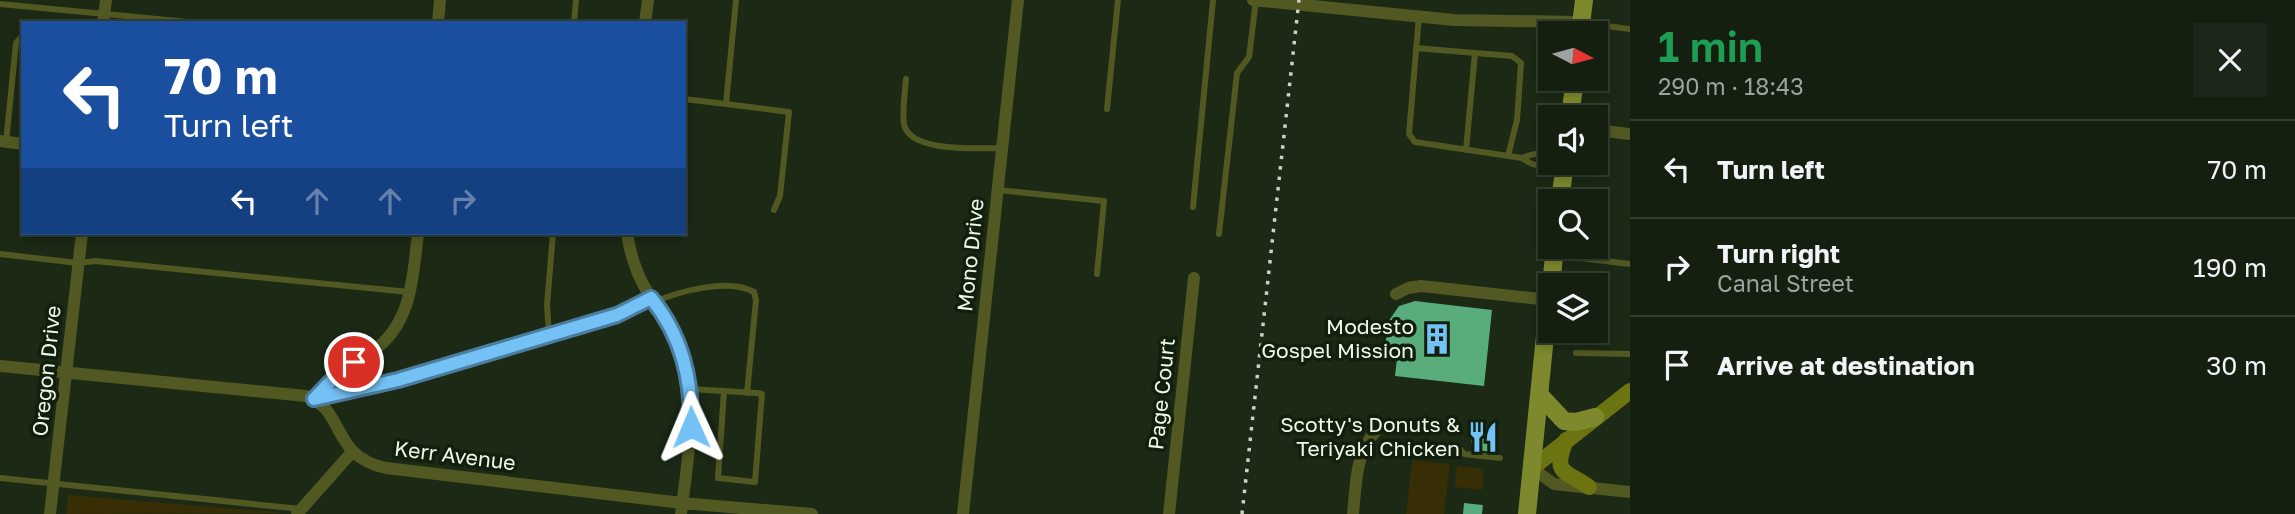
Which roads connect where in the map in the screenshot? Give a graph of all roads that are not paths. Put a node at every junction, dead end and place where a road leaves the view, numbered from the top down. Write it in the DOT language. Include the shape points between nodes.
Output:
graph roads {
  1 [pos="106,0"];
  2 [pos="440,0"];
  3 [pos="576,0"];
  4 [pos="648,0"];
  5 [pos="736,0"];
  6 [pos="1018,0"];
  7 [pos="1118,0"];
  8 [pos="1213,0"];
  9 [pos="1254,0"];
  10 [pos="1584,0"];
  11 [pos="1305,3"];
  12 [pos="0,4"];
  13 [pos="1419,16"];
  14 [pos="104,18"];
  15 [pos="161,21"];
  16 [pos="438,21"];
  17 [pos="574,21"];
  18 [pos="645,21"];
  19 [pos="1581,21"];
  20 [pos="1538,25"];
  21 [pos="1608,29"];
  22 [pos="1630,29"];
  23 [pos="21,37"];
  24 [pos="1416,48"];
  25 [pos="1475,53"];
  26 [pos="906,79"];
  27 [pos="686,99"];
  28 [pos="726,104"];
  29 [pos="1107,109"];
  30 [pos="1608,131"];
  31 [pos="1630,134"];
  32 [pos="3,142"];
  33 [pos="21,144"];
  34 [pos="1002,148"];
  35 [pos="1465,150"];
  36 [pos="1538,154"];
  37 [pos="1508,156"];
  38 [pos="1522,158"];
  39 [pos="1538,166"];
  40 [pos="998,190"];
  41 [pos="1193,207"];
  42 [pos="774,210"];
  43 [pos="1219,234"];
  44 [pos="82,235"];
  45 [pos="418,235"];
  46 [pos="553,235"];
  47 [pos="628,235"];
  48 [pos="0,254"];
  49 [pos="1601,259"];
  50 [pos="78,263"];
  51 [pos="1630,264"];
  52 [pos="1097,275"];
  53 [pos="1194,278"];
  54 [pos="1538,291"];
  55 [pos="411,292"];
  56 [pos="1396,294"];
  57 [pos="653,300"];
  58 [pos="549,335"];
  59 [pos="1544,343"];
  60 [pos="1576,353"];
  61 [pos="1630,355"];
  62 [pos="0,366"];
  63 [pos="66,373"];
  64 [pos="690,389"];
  65 [pos="724,391"];
  66 [pos="1630,391"];
  67 [pos="747,393"];
  68 [pos="1539,394"];
  69 [pos="314,399"];
  70 [pos="1595,417"];
  71 [pos="1375,432"];
  72 [pos="1567,439"];
  73 [pos="1457,445"];
  74 [pos="352,452"];
  75 [pos="1500,458"];
  76 [pos="1531,468"];
  77 [pos="0,478"];
  78 [pos="53,483"];
  79 [pos="1589,488"];
  80 [pos="1630,492"];
  81 [pos="682,508"];
  82 [pos="299,512"];
  83 [pos="50,514"];
  84 [pos="812,514"];
  85 [pos="963,514"];
  86 [pos="1169,514"];
  87 [pos="1353,514"];
  88 [pos="1527,514"];
  1 -- 14 [label="street"];
  2 -- 16 [label="street"];
  3 -- 17 [label="lane"];
  4 -- 18 [label="street"];
  5 -- 28 [label="lane"];
  6 -- 34 [label="street, Mono Drive"];
  7 -- 29 [label="lane"];
  8 -- 41 [label="lane"];
  9 -- 11 [label="street"];
  9 -- 43 [label="lane" via="1250,57 1237,73"];
  10 -- 19 [label="main road"];
  11 -- 13 [label="street"];
  12 -- 14 [label="lane"];
  13 -- 20 [label="street"];
  13 -- 24 [label="lane"];
  14 -- 15 [label="lane"];
  21 -- 22 [label="lane"];
  23 -- 32 [label="lane" via="16,43"];
  24 -- 25 [label="lane"];
  24 -- 35 [label="lane" via="1409,134 1415,142"];
  25 -- 35 [label="lane" via="1477,77"];
  25 -- 37 [label="lane" via="1516,58 1521,63"];
  26 -- 34 [label="lane" via="904,127 914,139"];
  27 -- 28 [label="lane"];
  28 -- 42 [label="lane" via="789,112 780,196"];
  30 -- 31 [label="street"];
  32 -- 33 [label="street"];
  34 -- 40 [label="street, Mono Drive"];
  35 -- 37 [label="lane"];
  36 -- 38 [label="lane"];
  37 -- 38 [label="lane"];
  38 -- 39 [label="lane"];
  40 -- 52 [label="lane" via="1104,201"];
  40 -- 85 [label="street, Mono Drive"];
  44 -- 50 [label="street, Oregon Drive"];
  45 -- 55 [label="street"];
  46 -- 58 [label="lane"];
  47 -- 57 [label="street" via="638,273"];
  48 -- 50 [label="lane"];
  49 -- 51 [label="lane"];
  50 -- 55 [label="lane"];
  50 -- 63 [label="street, Oregon Drive"];
  53 -- 86 [label="street, Page Court"];
  54 -- 56 [label="street" via="1420,286"];
  55 -- 69 [label="street" via="387,339 338,374"];
  57 -- 58 [label="lane"];
  57 -- 64 [label="street" via="675,335"];
  57 -- 67 [label="lane" via="710,287 754,292"];
  58 -- 69 [label="lane" via="398,380"];
  59 -- 68 [label="main road"];
  60 -- 61 [label="lane"];
  62 -- 63 [label="street"];
  63 -- 69 [label="street"];
  63 -- 78 [label="street, Oregon Drive"];
  64 -- 65 [label="lane"];
  64 -- 81 [label="street" via="691,427"];
  65 -- 67 [label="lane"];
  65 -- 67 [label="lane" via="719,478 755,482 762,394"];
  66 -- 70 [label="main road"];
  68 -- 70 [label="main road" via="1564,421"];
  68 -- 76 [label="main road"];
  69 -- 74 [label="street" via="328,411"];
  70 -- 72 [label="main road"];
  71 -- 87 [label="street" via="1360,458"];
  72 -- 76 [label="main road"];
  72 -- 79 [label="main road" via="1562,469"];
  73 -- 75 [label="lane" via="1464,454"];
  74 -- 81 [label="street, Kerr Avenue" via="386,468"];
  74 -- 82 [label="street"];
  76 -- 79 [label="street" via="1554,484"];
  76 -- 88 [label="main road"];
  77 -- 78 [label="lane"];
  78 -- 82 [label="lane"];
  78 -- 83 [label="street, Oregon Drive"];
  79 -- 80 [label="street"];
  81 -- 84 [label="street, Kerr Avenue"];
}
